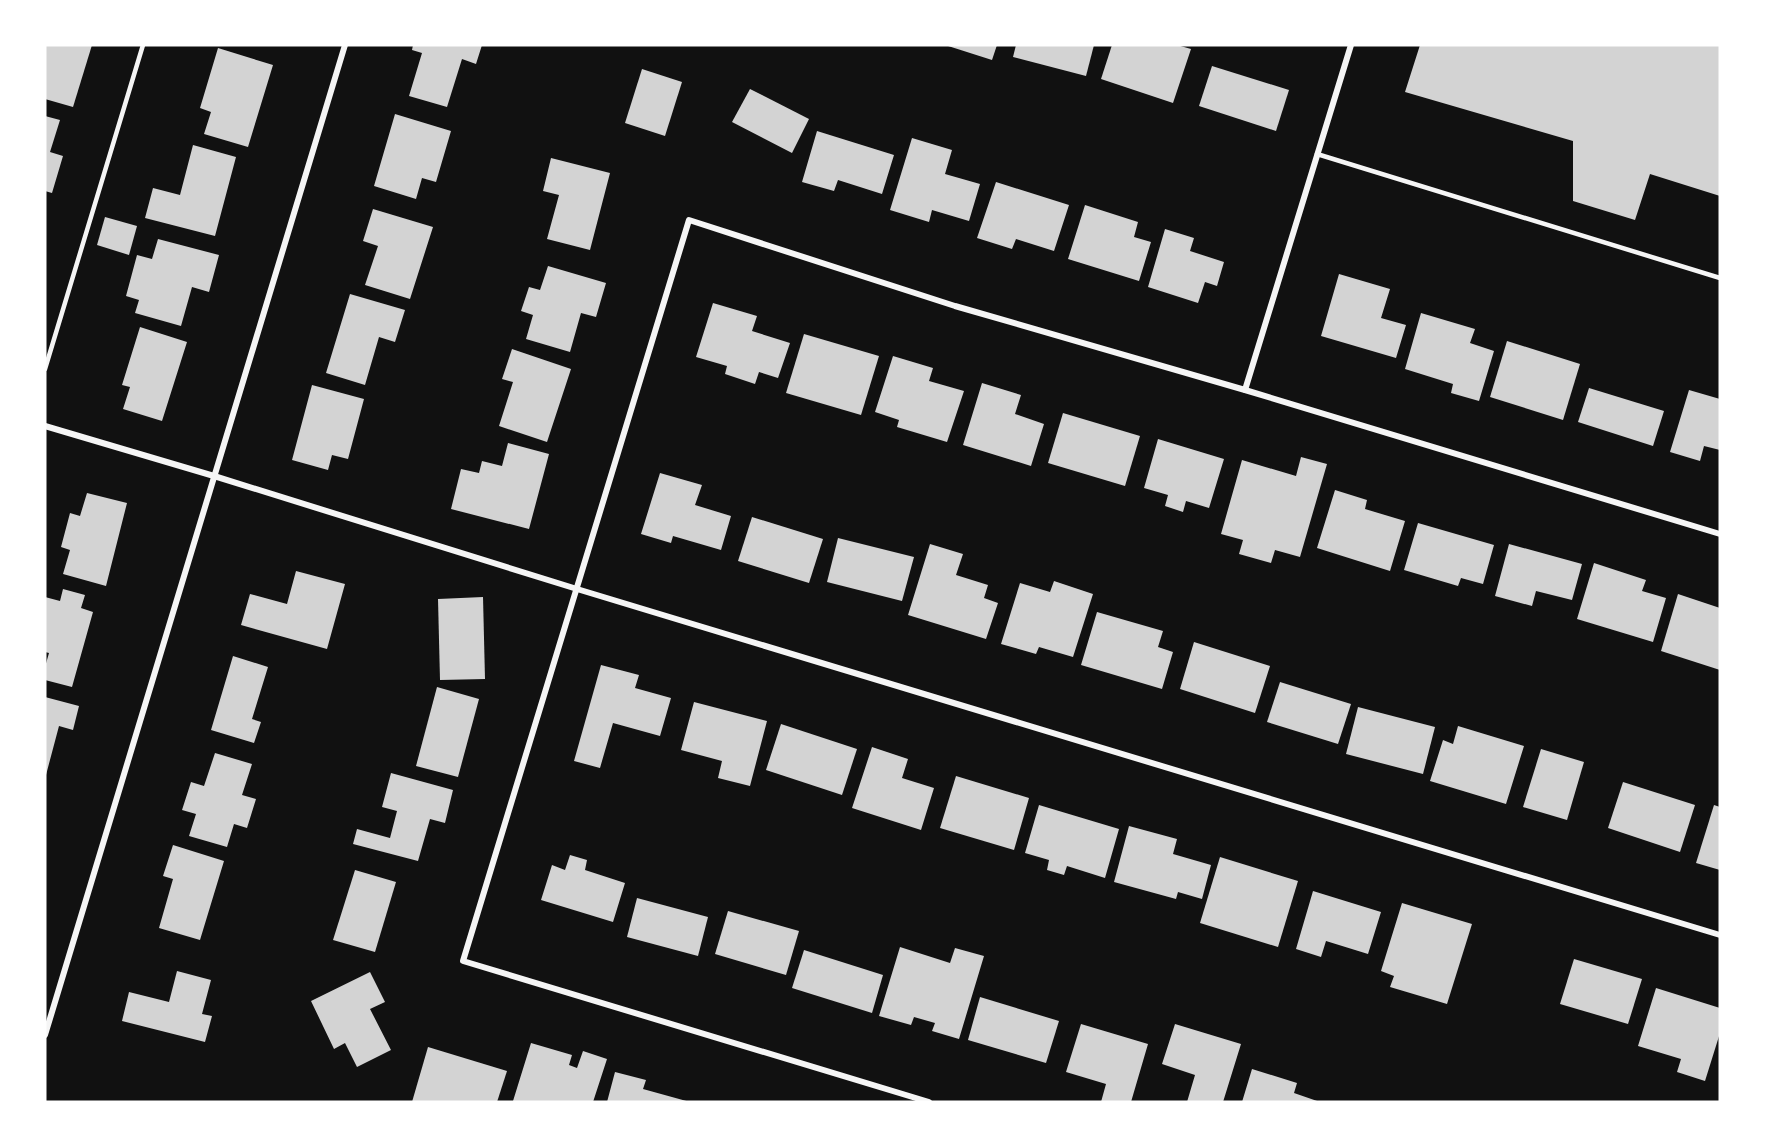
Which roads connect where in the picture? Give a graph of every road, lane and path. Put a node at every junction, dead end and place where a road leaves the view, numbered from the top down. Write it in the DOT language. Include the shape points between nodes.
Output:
graph roads {
  1 [pos="143,45"];
  2 [pos="345,45"];
  3 [pos="1351,45"];
  4 [pos="1317,154"];
  5 [pos="1720,278"];
  6 [pos="45,369"];
  7 [pos="1245,390"];
  8 [pos="45,426"];
  9 [pos="214,476"];
  10 [pos="1720,534"];
  11 [pos="577,589"];
  12 [pos="1720,935"];
  13 [pos="45,1035"];
  14 [pos="929,1102"];
  1 -- 6 [label="lane"];
  2 -- 9 [label="street"];
  3 -- 4 [label="street"];
  4 -- 5 [label="lane"];
  4 -- 7 [label="street"];
  7 -- 10 [label="street"];
  7 -- 11 [label="street" via="955,306 689,220"];
  8 -- 9 [label="street"];
  9 -- 11 [label="street"];
  9 -- 13 [label="street"];
  11 -- 12 [label="street"];
  11 -- 14 [label="street" via="463,961"];
}
